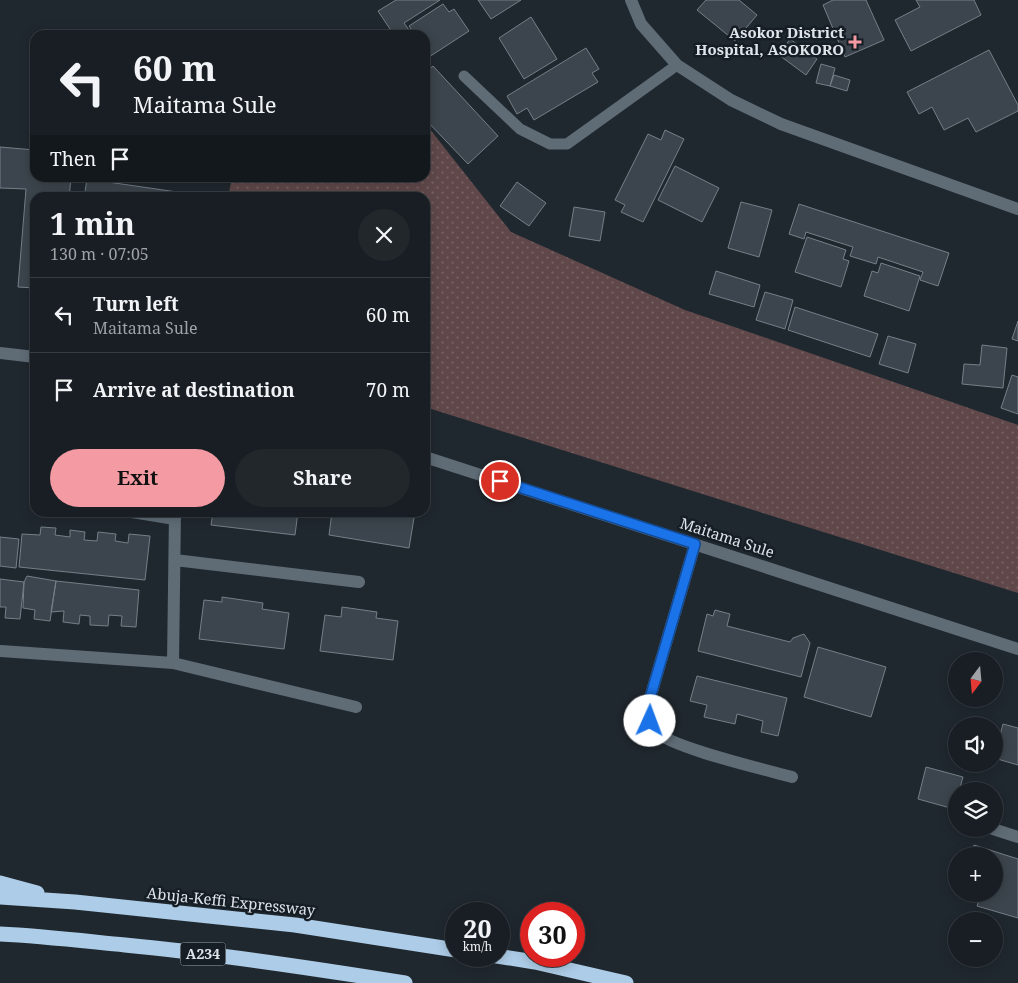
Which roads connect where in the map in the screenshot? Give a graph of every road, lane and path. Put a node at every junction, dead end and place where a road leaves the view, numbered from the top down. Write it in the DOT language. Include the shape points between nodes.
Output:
graph roads {
  1 [pos="631,0"];
  2 [pos="677,65"];
  3 [pos="464,76"];
  4 [pos="1018,209"];
  5 [pos="0,353"];
  6 [pos="30,356"];
  7 [pos="430,459"];
  8 [pos="175,517"];
  9 [pos="695,544"];
  10 [pos="175,560"];
  11 [pos="359,582"];
  12 [pos="1018,649"];
  13 [pos="2,652"];
  14 [pos="173,663"];
  15 [pos="356,707"];
  16 [pos="792,777"];
  17 [pos="1003,832"];
  18 [pos="1018,837"];
  19 [pos="0,883"];
  20 [pos="0,897"];
  21 [pos="75,902"];
  22 [pos="0,934"];
  23 [pos="445,948"];
  24 [pos="510,958"];
  25 [pos="405,983"];
  26 [pos="626,983"];
  1 -- 2 [label="street" via="641,24"];
  2 -- 3 [label="lane" via="567,144 550,144 520,130"];
  2 -- 4 [label="street" via="730,100 781,124"];
  5 -- 6 [label="street"];
  7 -- 9 [label="street, Maitama Sule"];
  8 -- 10 [label="street"];
  9 -- 12 [label="street, Maitama Sule"];
  9 -- 16 [label="street" via="648,705 650,721 656,732 681,745"];
  10 -- 11 [label="street"];
  10 -- 14 [label="street"];
  13 -- 14 [label="street"];
  14 -- 15 [label="street"];
  17 -- 18 [label="street"];
  19 -- 21 [label="highway"];
  20 -- 21 [label="highway, Abuja-Keffi Expressway"];
  21 -- 23 [label="highway, Abuja-Keffi Expressway" via="294,926"];
  22 -- 25 [label="highway, A234" via="274,962"];
  24 -- 26 [label="highway"];
}
